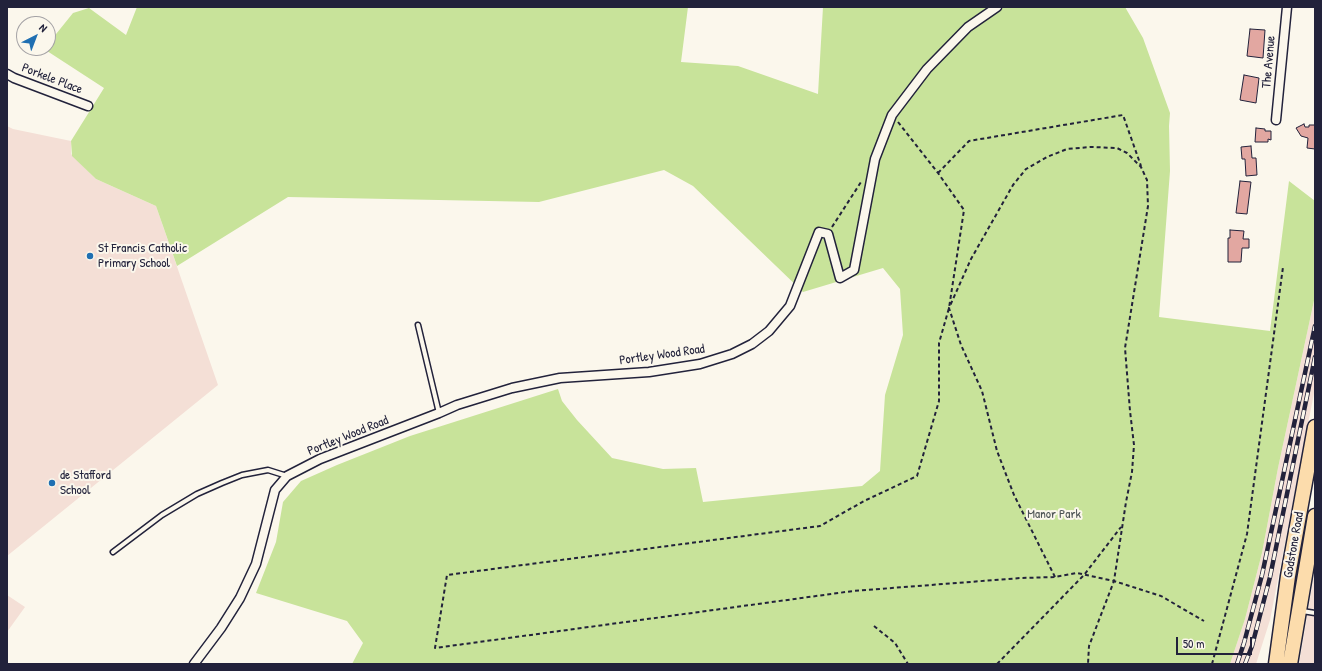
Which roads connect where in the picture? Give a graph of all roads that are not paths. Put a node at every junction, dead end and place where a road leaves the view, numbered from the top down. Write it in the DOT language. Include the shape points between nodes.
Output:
graph roads {
  1 [pos="997,7"];
  2 [pos="1287,7"];
  3 [pos="7,74"];
  4 [pos="88,106"];
  5 [pos="1276,120"];
  6 [pos="418,325"];
  7 [pos="438,412"];
  8 [pos="1315,427"];
  9 [pos="287,476"];
  10 [pos="1308,506"];
  11 [pos="1315,516"];
  12 [pos="113,552"];
  13 [pos="1299,611"];
  14 [pos="1315,613"];
  15 [pos="194,664"];
  16 [pos="1276,664"];
  17 [pos="1290,664"];
  1 -- 7 [label="street, Portley Wood Road" via="968,28 927,69 892,115 875,159 854,270 840,278 828,234 818,232 790,306 769,331 752,344 732,354 700,364 649,372 560,378 512,388"];
  2 -- 5 [label="street, The Avenue"];
  3 -- 4 [label="street, Porkele Place"];
  6 -- 7 [label="lane"];
  7 -- 9 [label="street, Portley Wood Road" via="320,459"];
  8 -- 10 [label="highway, Godstone Road"];
  9 -- 12 [label="lane" via="268,470 242,475 222,483 197,494 162,515"];
  9 -- 15 [label="street, Portley Wood Road" via="275,490 256,564 240,598"];
  10 -- 16 [label="highway, Godstone Road" via="1288,576"];
  11 -- 13 [label="highway, Godstone Road"];
  13 -- 14 [label="lane"];
  13 -- 17 [label="highway, Godstone Road"];
}
